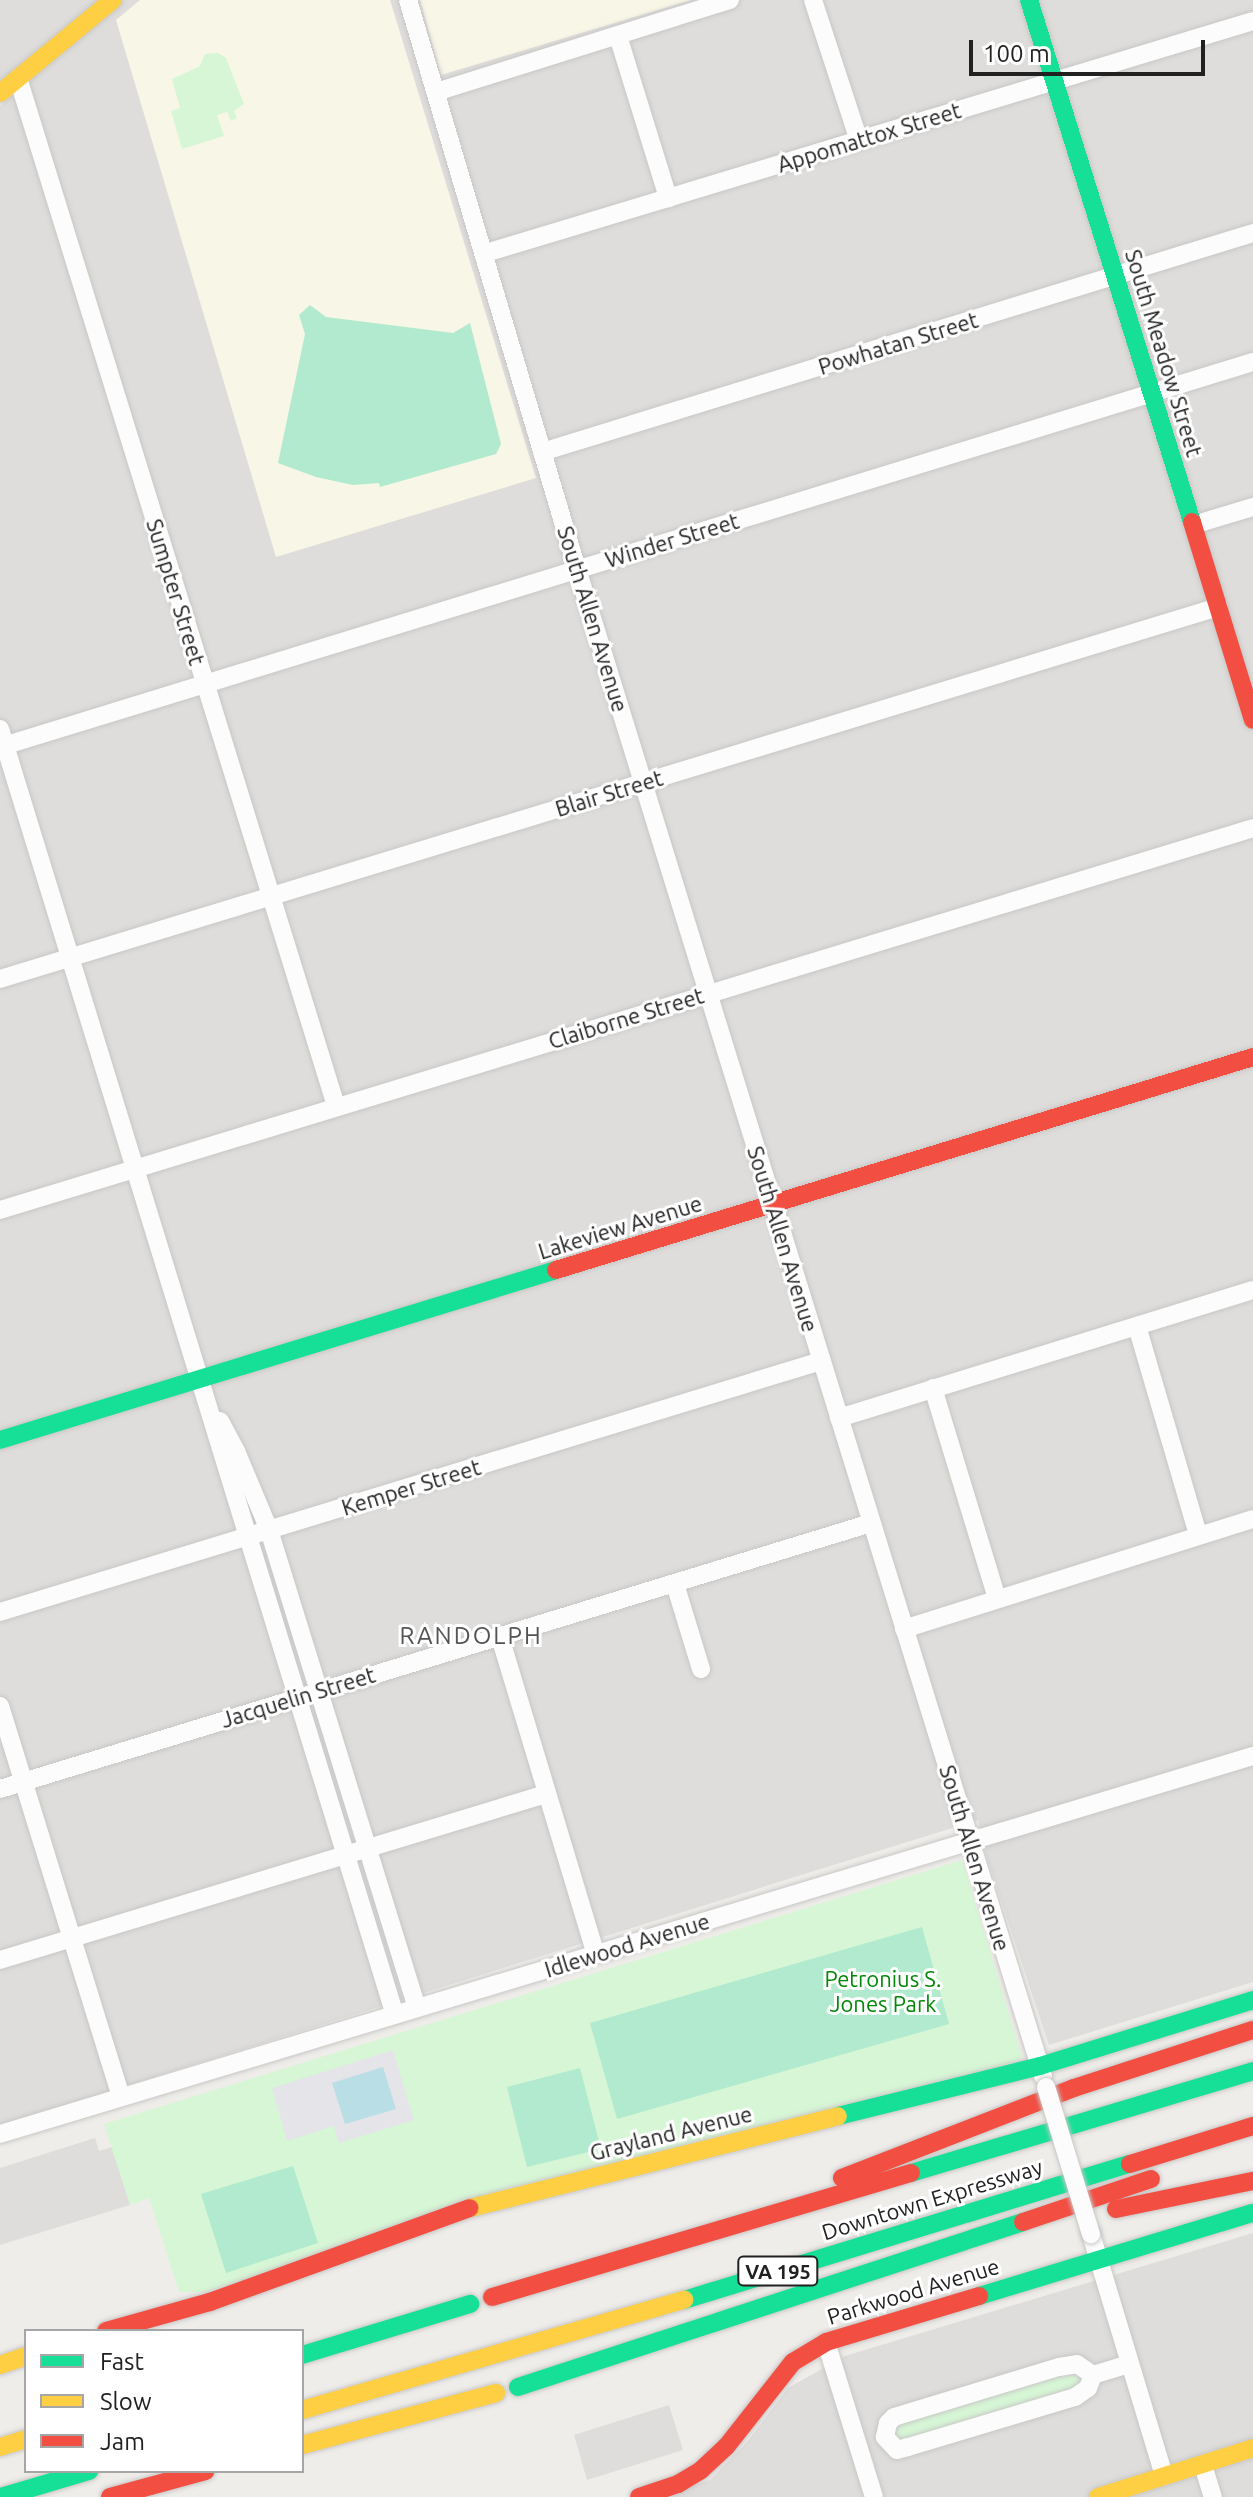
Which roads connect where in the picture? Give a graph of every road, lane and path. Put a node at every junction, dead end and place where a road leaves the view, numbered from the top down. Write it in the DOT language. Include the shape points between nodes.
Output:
graph roads {
  1 [pos="113,0"];
  2 [pos="408,0"];
  3 [pos="730,0"];
  4 [pos="813,0"];
  5 [pos="1029,0"];
  6 [pos="1253,21"];
  7 [pos="618,36"];
  8 [pos="18,78"];
  9 [pos="1053,81"];
  10 [pos="436,92"];
  11 [pos="0,93"];
  12 [pos="859,141"];
  13 [pos="668,198"];
  14 [pos="1253,233"];
  15 [pos="486,253"];
  16 [pos="1115,277"];
  17 [pos="1253,362"];
  18 [pos="1151,391"];
  19 [pos="542,452"];
  20 [pos="1253,507"];
  21 [pos="1193,525"];
  22 [pos="577,569"];
  23 [pos="1218,607"];
  24 [pos="203,684"];
  25 [pos="1253,720"];
  26 [pos="2,740"];
  27 [pos="643,783"];
  28 [pos="1253,828"];
  29 [pos="269,897"];
  30 [pos="69,958"];
  31 [pos="0,979"];
  32 [pos="707,994"];
  33 [pos="1253,1057"];
  34 [pos="336,1106"];
  35 [pos="134,1170"];
  36 [pos="772,1204"];
  37 [pos="0,1210"];
  38 [pos="1253,1290"];
  39 [pos="1137,1326"];
  40 [pos="821,1361"];
  41 [pos="933,1388"];
  42 [pos="204,1389"];
  43 [pos="839,1418"];
  44 [pos="0,1440"];
  45 [pos="1253,1519"];
  46 [pos="871,1523"];
  47 [pos="269,1530"];
  48 [pos="1198,1535"];
  49 [pos="248,1536"];
  50 [pos="675,1584"];
  51 [pos="997,1599"];
  52 [pos="0,1612"];
  53 [pos="904,1629"];
  54 [pos="500,1637"];
  55 [pos="701,1669"];
  56 [pos="319,1691"];
  57 [pos="296,1697"];
  58 [pos="0,1706"];
  59 [pos="1253,1756"];
  60 [pos="23,1781"];
  61 [pos="0,1789"];
  62 [pos="546,1794"];
  63 [pos="970,1841"];
  64 [pos="368,1850"];
  65 [pos="345,1857"];
  66 [pos="72,1938"];
  67 [pos="596,1954"];
  68 [pos="0,1960"];
  69 [pos="1253,2000"];
  70 [pos="417,2008"];
  71 [pos="395,2015"];
  72 [pos="1253,2030"];
  73 [pos="1040,2066"];
  74 [pos="1253,2071"];
  75 [pos="121,2097"];
  76 [pos="1253,2126"];
  77 [pos="0,2134"];
  78 [pos="1253,2145"];
  79 [pos="1224,2155"];
  80 [pos="1165,2175"];
  81 [pos="1253,2181"];
  82 [pos="1253,2213"];
  83 [pos="759,2218"];
  84 [pos="1097,2260"];
  85 [pos="900,2264"];
  86 [pos="492,2297"];
  87 [pos="470,2304"];
  88 [pos="113,2329"];
  89 [pos="826,2342"];
  90 [pos="304,2354"];
  91 [pos="24,2357"];
  92 [pos="1129,2364"];
  93 [pos="0,2365"];
  94 [pos="1093,2375"];
  95 [pos="518,2387"];
  96 [pos="496,2393"];
  97 [pos="304,2409"];
  98 [pos="885,2437"];
  99 [pos="24,2440"];
  100 [pos="304,2444"];
  101 [pos="857,2446"];
  102 [pos="0,2447"];
  103 [pos="1253,2448"];
  104 [pos="1203,2465"];
  105 [pos="82,2473"];
  106 [pos="199,2473"];
  107 [pos="1164,2476"];
  108 [pos="1,2497"];
  109 [pos="110,2497"];
  110 [pos="639,2497"];
  111 [pos="874,2497"];
  112 [pos="1098,2497"];
  113 [pos="1213,2497"];
  1 -- 8 [label="main road"];
  2 -- 10 [label="street, South Allen Avenue"];
  3 -- 7 [label="street"];
  4 -- 12 [label="street"];
  5 -- 9 [label="main road, South Meadow Street"];
  6 -- 9 [label="street, Appomattox Street"];
  7 -- 10 [label="street"];
  7 -- 13 [label="street"];
  8 -- 11 [label="main road"];
  8 -- 24 [label="street, Sumpter Street"];
  9 -- 12 [label="street, Appomattox Street"];
  9 -- 16 [label="main road, South Meadow Street"];
  10 -- 15 [label="street, South Allen Avenue"];
  12 -- 13 [label="street, Appomattox Street"];
  13 -- 15 [label="street, Appomattox Street"];
  14 -- 16 [label="street, Powhatan Street"];
  15 -- 19 [label="street, South Allen Avenue"];
  16 -- 18 [label="main road, South Meadow Street"];
  16 -- 19 [label="street, Powhatan Street"];
  17 -- 18 [label="street, Winder Street"];
  18 -- 21 [label="main road, South Meadow Street"];
  18 -- 22 [label="street, Winder Street"];
  19 -- 22 [label="street, South Allen Avenue"];
  20 -- 21 [label="street"];
  21 -- 23 [label="main road, South Meadow Street"];
  22 -- 24 [label="street, Winder Street"];
  22 -- 27 [label="street, South Allen Avenue"];
  23 -- 25 [label="main road, South Meadow Street"];
  23 -- 27 [label="street, Blair Street"];
  24 -- 26 [label="street, Winder Street"];
  24 -- 29 [label="street, Sumpter Street"];
  26 -- 30 [label="street"];
  27 -- 29 [label="street, Blair Street"];
  27 -- 32 [label="street, South Allen Avenue"];
  28 -- 32 [label="street, Claiborne Street"];
  29 -- 30 [label="street, Blair Street"];
  29 -- 34 [label="street, Sumpter Street"];
  30 -- 31 [label="street, Blair Street"];
  30 -- 35 [label="street"];
  32 -- 34 [label="street, Claiborne Street"];
  32 -- 36 [label="street, South Allen Avenue"];
  33 -- 36 [label="main road, Lakeview Avenue"];
  34 -- 35 [label="street, Claiborne Street"];
  35 -- 37 [label="street, Claiborne Street"];
  35 -- 42 [label="street"];
  36 -- 40 [label="street, South Allen Avenue"];
  36 -- 42 [label="main road, Lakeview Avenue"];
  38 -- 39 [label="street"];
  39 -- 41 [label="street"];
  39 -- 48 [label="street"];
  40 -- 43 [label="street, South Allen Avenue"];
  40 -- 47 [label="street, Kemper Street"];
  41 -- 43 [label="street"];
  41 -- 51 [label="street"];
  42 -- 44 [label="main road, Lakeview Avenue"];
  42 -- 47 [label="street"];
  42 -- 49 [label="street"];
  43 -- 46 [label="street, South Allen Avenue"];
  45 -- 48 [label="street"];
  46 -- 50 [label="street, Jacquelin Street"];
  46 -- 53 [label="street, South Allen Avenue"];
  47 -- 49 [label="street, Kemper Street"];
  47 -- 56 [label="street"];
  48 -- 51 [label="street"];
  49 -- 52 [label="street, Kemper Street"];
  49 -- 57 [label="street"];
  50 -- 54 [label="street, Jacquelin Street"];
  50 -- 55 [label="street"];
  51 -- 53 [label="street"];
  53 -- 63 [label="street, South Allen Avenue"];
  54 -- 56 [label="street, Jacquelin Street"];
  54 -- 62 [label="street"];
  56 -- 57 [label="street, Jacquelin Street"];
  56 -- 64 [label="street"];
  57 -- 60 [label="street, Jacquelin Street"];
  57 -- 65 [label="street"];
  58 -- 60 [label="street"];
  59 -- 63 [label="street, Idlewood Avenue"];
  60 -- 61 [label="street, Jacquelin Street"];
  60 -- 66 [label="street"];
  62 -- 64 [label="street"];
  62 -- 67 [label="street"];
  63 -- 67 [label="street, Idlewood Avenue"];
  63 -- 73 [label="street, South Allen Avenue"];
  64 -- 65 [label="street"];
  64 -- 70 [label="street"];
  65 -- 66 [label="street"];
  65 -- 71 [label="street"];
  66 -- 68 [label="street"];
  66 -- 75 [label="street"];
  67 -- 70 [label="street, Idlewood Avenue"];
  69 -- 73 [label="main road, Grayland Avenue"];
  70 -- 71 [label="street, Idlewood Avenue"];
  71 -- 75 [label="street, Idlewood Avenue"];
  72 -- 83 [label="main road" via="1074,2088 867,2166"];
  73 -- 84 [label="street, South Allen Avenue, bridge"];
  73 -- 88 [label="main road, Grayland Avenue" via="454,2212 210,2302"];
  74 -- 83 [label="main road, Downtown Expressway / VA 195"];
  75 -- 77 [label="street, Idlewood Avenue"];
  76 -- 97 [label="main road, Downtown Expressway / VA 195" via="685,2300"];
  78 -- 79 [label="main road"];
  80 -- 85 [label="main road"];
  81 -- 85 [label="main road"];
  82 -- 84 [label="main road, Parkwood Avenue"];
  83 -- 86 [label="main road, Downtown Expressway / VA 195"];
  84 -- 89 [label="main road, Parkwood Avenue"];
  84 -- 92 [label="street, South Allen Avenue"];
  85 -- 95 [label="main road"];
  87 -- 90 [label="main road"];
  89 -- 101 [label="street"];
  89 -- 110 [label="main road, Parkwood Avenue" via="793,2362 726,2447 701,2470"];
  91 -- 93 [label="main road"];
  92 -- 94 [label="street"];
  92 -- 107 [label="street, South Allen Avenue"];
  94 -- 98 [label="street" via="1077,2364 1059,2367 894,2417"];
  94 -- 98 [label="street" via="1088,2388 1075,2397 924,2443 897,2450"];
  96 -- 100 [label="main road"];
  98 -- 101 [label="street"];
  99 -- 102 [label="main road"];
  101 -- 111 [label="street"];
  103 -- 104 [label="main road"];
  104 -- 107 [label="main road"];
  104 -- 113 [label="street"];
  105 -- 108 [label="main road"];
  106 -- 109 [label="main road"];
  107 -- 112 [label="main road"];
}
